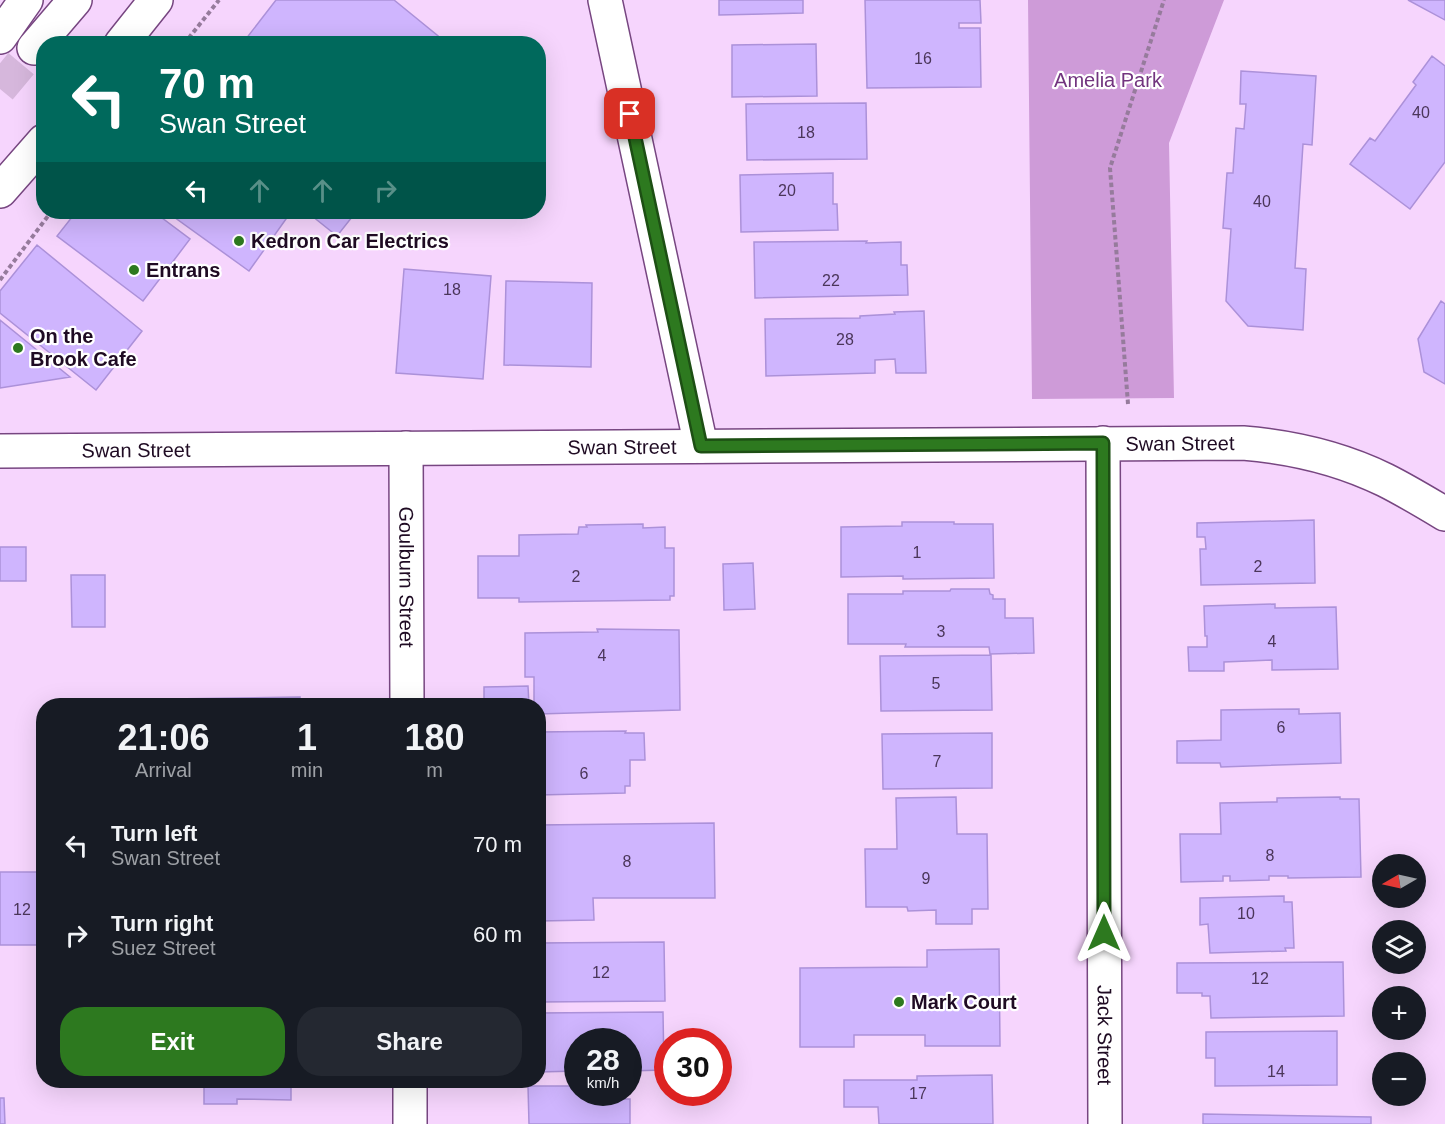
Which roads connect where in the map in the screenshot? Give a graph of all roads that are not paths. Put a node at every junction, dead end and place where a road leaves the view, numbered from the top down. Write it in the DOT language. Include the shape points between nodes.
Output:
graph roads {
  1 [pos="26,0"];
  2 [pos="75,0"];
  3 [pos="156,0"];
  4 [pos="605,0"];
  5 [pos="44,36"];
  6 [pos="127,36"];
  7 [pos="0,37"];
  8 [pos="36,46"];
  9 [pos="34,48"];
  10 [pos="36,150"];
  11 [pos="0,191"];
  12 [pos="1117,443"];
  13 [pos="701,446"];
  14 [pos="406,448"];
  15 [pos="0,451"];
  16 [pos="1445,514"];
  17 [pos="407,698"];
  18 [pos="410,1088"];
  19 [pos="410,1124"];
  20 [pos="1104,1124"];
  1 -- 7 [label="main road"];
  2 -- 5 [label="main road"];
  3 -- 6 [label="main road"];
  4 -- 13 [label="main road"];
  8 -- 9 [label="main road"];
  10 -- 11 [label="main road"];
  12 -- 13 [label="main road, Swan Street"];
  12 -- 16 [label="main road, Swan Street" via="1243,442 1317,454 1384,479"];
  12 -- 20 [label="main road, Jack Street"];
  13 -- 14 [label="main road, Swan Street"];
  14 -- 15 [label="main road, Swan Street"];
  14 -- 17 [label="main road, Goulburn Street"];
  18 -- 19 [label="main road"];
}
